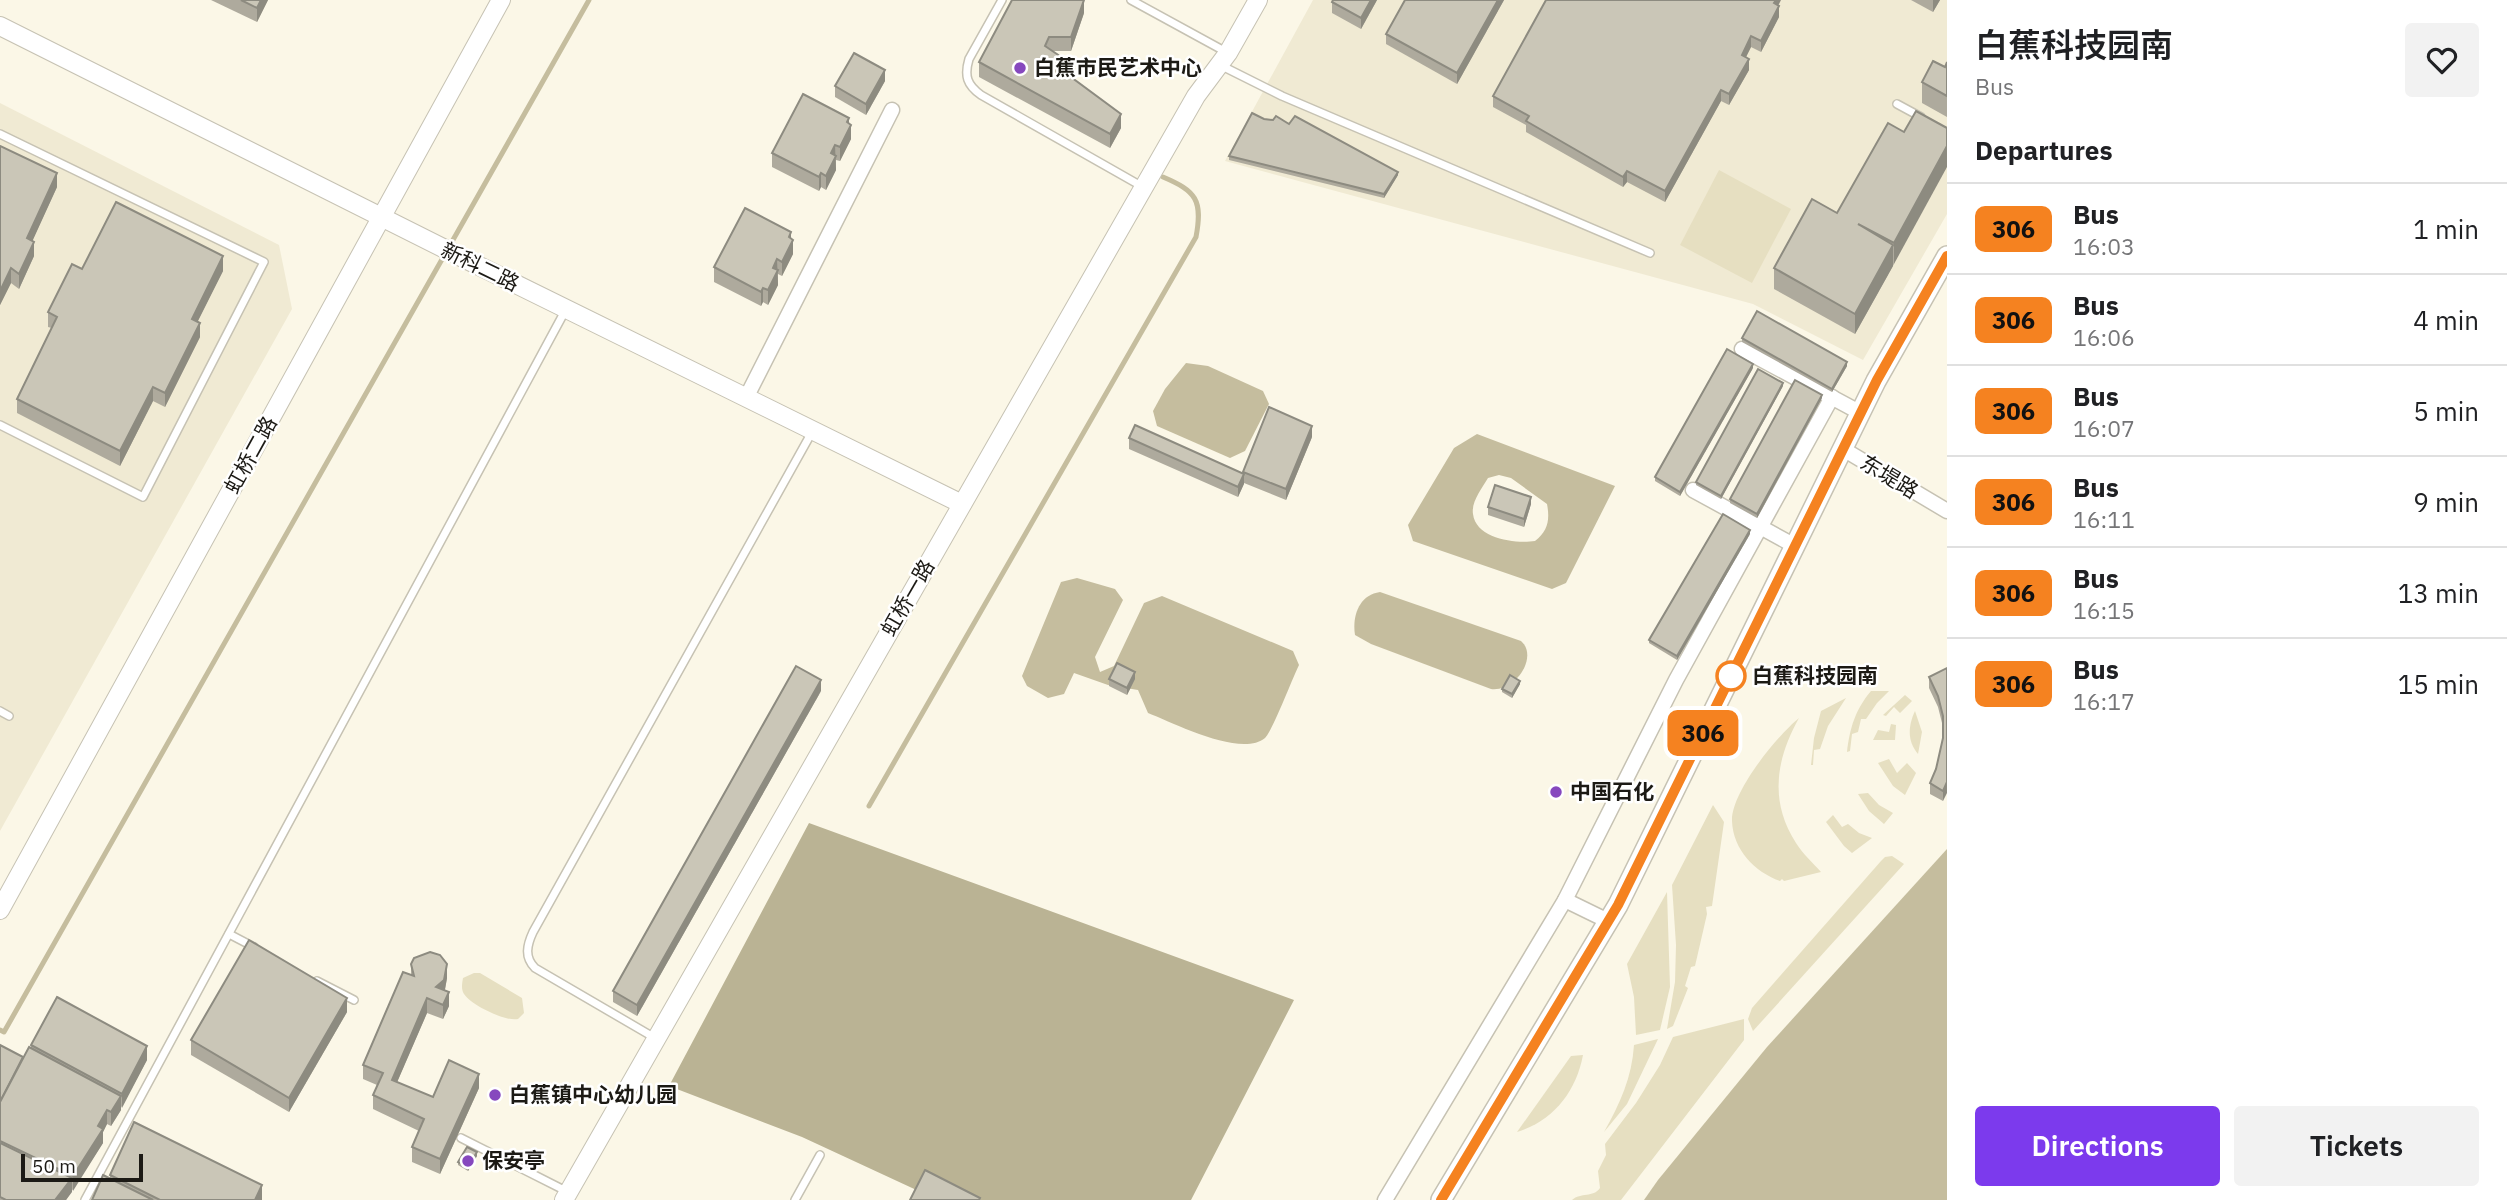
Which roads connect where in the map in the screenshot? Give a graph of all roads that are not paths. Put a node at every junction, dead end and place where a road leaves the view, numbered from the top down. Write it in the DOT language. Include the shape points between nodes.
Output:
graph roads {
  1 [pos="501,0"];
  2 [pos="1002,0"];
  3 [pos="1131,0"];
  4 [pos="1258,0"];
  5 [pos="0,26"];
  6 [pos="1224,59"];
  7 [pos="1897,104"];
  8 [pos="892,110"];
  9 [pos="1927,120"];
  10 [pos="0,134"];
  11 [pos="1144,188"];
  12 [pos="382,217"];
  13 [pos="1650,253"];
  14 [pos="1947,256"];
  15 [pos="566,309"];
  16 [pos="1742,349"];
  17 [pos="1832,397"];
  18 [pos="746,398"];
  19 [pos="1861,413"];
  20 [pos="0,425"];
  21 [pos="813,431"];
  22 [pos="1843,449"];
  23 [pos="1693,490"];
  24 [pos="962,504"];
  25 [pos="1947,511"];
  26 [pos="1760,527"];
  27 [pos="1795,546"];
  28 [pos="0,711"];
  29 [pos="9,716"];
  30 [pos="1565,900"];
  31 [pos="0,911"];
  32 [pos="1608,921"];
  33 [pos="229,934"];
  34 [pos="263,952"];
  35 [pos="308,976"];
  36 [pos="354,1000"];
  37 [pos="656,1039"];
  38 [pos="461,1138"];
  39 [pos="820,1155"];
  40 [pos="566,1196"];
  41 [pos="85,1200"];
  42 [pos="795,1200"];
  43 [pos="1385,1200"];
  44 [pos="1441,1200"];
  1 -- 12 [label="street, 虹桥二路"];
  2 -- 11 [label="lane" via="969,59 969,84"];
  3 -- 6 [label="lane"];
  4 -- 6 [label="street, 虹桥一路"];
  5 -- 12 [label="street, 新科二路"];
  6 -- 11 [label="street, 虹桥一路" via="1196,96"];
  6 -- 13 [label="lane" via="1282,96"];
  7 -- 9 [label="lane"];
  8 -- 18 [label="street"];
  10 -- 20 [label="lane" via="264,262 143,497"];
  11 -- 24 [label="street, 虹桥一路"];
  12 -- 15 [label="street, 新科二路"];
  12 -- 31 [label="street, 虹桥二路"];
  14 -- 19 [label="main road"];
  15 -- 18 [label="street, 新科二路"];
  15 -- 33 [label="lane"];
  16 -- 17 [label="street"];
  17 -- 19 [label="street"];
  17 -- 26 [label="street"];
  18 -- 21 [label="street, 新科二路"];
  19 -- 22 [label="main road"];
  21 -- 24 [label="street, 新科二路"];
  21 -- 37 [label="lane" via="528,945 535,968"];
  22 -- 25 [label="street, 东堤路"];
  22 -- 27 [label="main road, 东堤路"];
  23 -- 26 [label="street"];
  24 -- 37 [label="street, 虹桥一路"];
  26 -- 27 [label="street"];
  26 -- 30 [label="street" via="1676,680"];
  27 -- 32 [label="main road, 东堤路"];
  28 -- 29 [label="lane"];
  30 -- 32 [label="street"];
  30 -- 43 [label="street"];
  32 -- 44 [label="main road, 东堤路"];
  33 -- 34 [label="lane"];
  33 -- 41 [label="lane"];
  35 -- 36 [label="lane"];
  37 -- 40 [label="street, 虹桥一路"];
  38 -- 40 [label="lane"];
  39 -- 42 [label="lane"];
}
